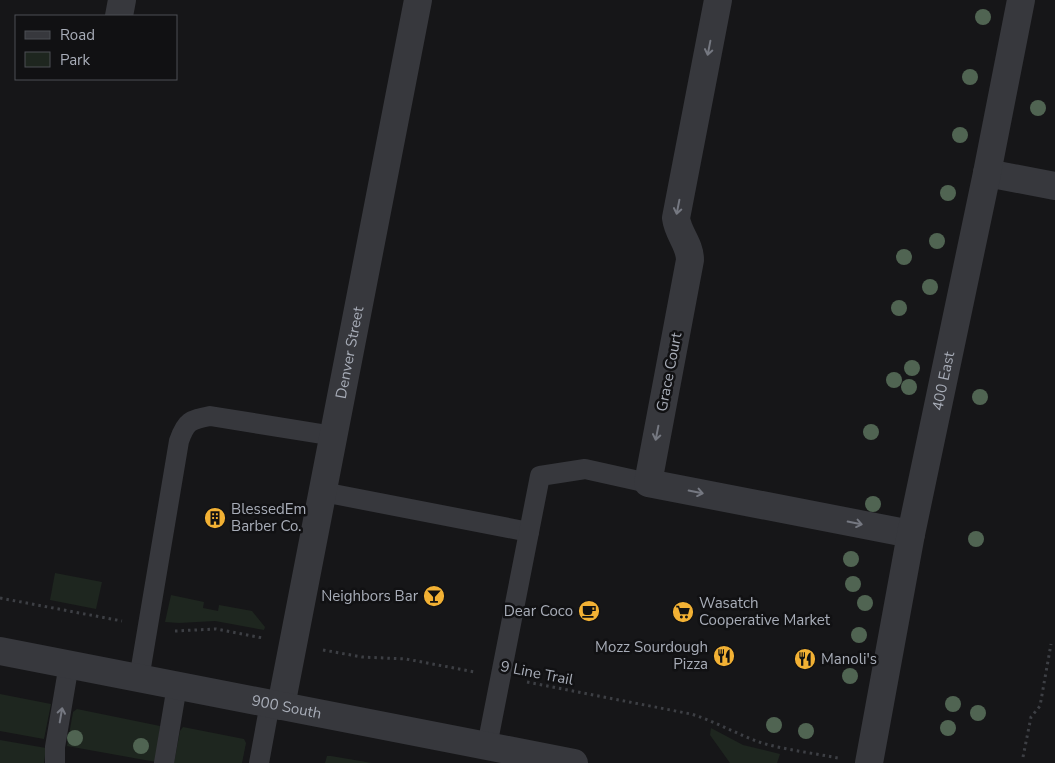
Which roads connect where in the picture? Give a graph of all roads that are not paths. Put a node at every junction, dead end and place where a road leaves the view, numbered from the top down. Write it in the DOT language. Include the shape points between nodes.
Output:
graph roads {
  1 [pos="122,0"];
  2 [pos="418,0"];
  3 [pos="718,0"];
  4 [pos="1020,0"];
  5 [pos="119,15"];
  6 [pos="987,173"];
  7 [pos="1055,186"];
  8 [pos="334,436"];
  9 [pos="648,483"];
  10 [pos="323,492"];
  11 [pos="529,532"];
  12 [pos="911,534"];
  13 [pos="0,651"];
  14 [pos="69,664"];
  15 [pos="139,679"];
  16 [pos="177,686"];
  17 [pos="276,705"];
  18 [pos="487,746"];
  19 [pos="55,763"];
  20 [pos="164,763"];
  21 [pos="259,763"];
  22 [pos="574,763"];
  23 [pos="869,763"];
  1 -- 5 [label="street"];
  2 -- 8 [label="street, Denver Street"];
  3 -- 9 [label="street, Grace Court, one-way" via="676,218 690,251 690,260"];
  4 -- 6 [label="street, 400 East"];
  6 -- 7 [label="street"];
  6 -- 12 [label="street, 400 East"];
  8 -- 10 [label="street, Denver Street"];
  8 -- 15 [label="lane" via="210,416 192,420 184,427"];
  9 -- 11 [label="lane" via="585,469 540,476"];
  9 -- 12 [label="street, one-way"];
  10 -- 11 [label="lane"];
  10 -- 17 [label="street, Denver Street"];
  11 -- 18 [label="lane"];
  12 -- 23 [label="street, 400 East"];
  13 -- 14 [label="street, 900 South"];
  14 -- 15 [label="street, 900 South"];
  19 -- 14 [label="lane, one-way"];
  15 -- 16 [label="street, 900 South"];
  16 -- 17 [label="street, 900 South"];
  16 -- 20 [label="lane"];
  17 -- 18 [label="street, 900 South"];
  17 -- 21 [label="lane"];
  18 -- 22 [label="street, 900 South"];
}
